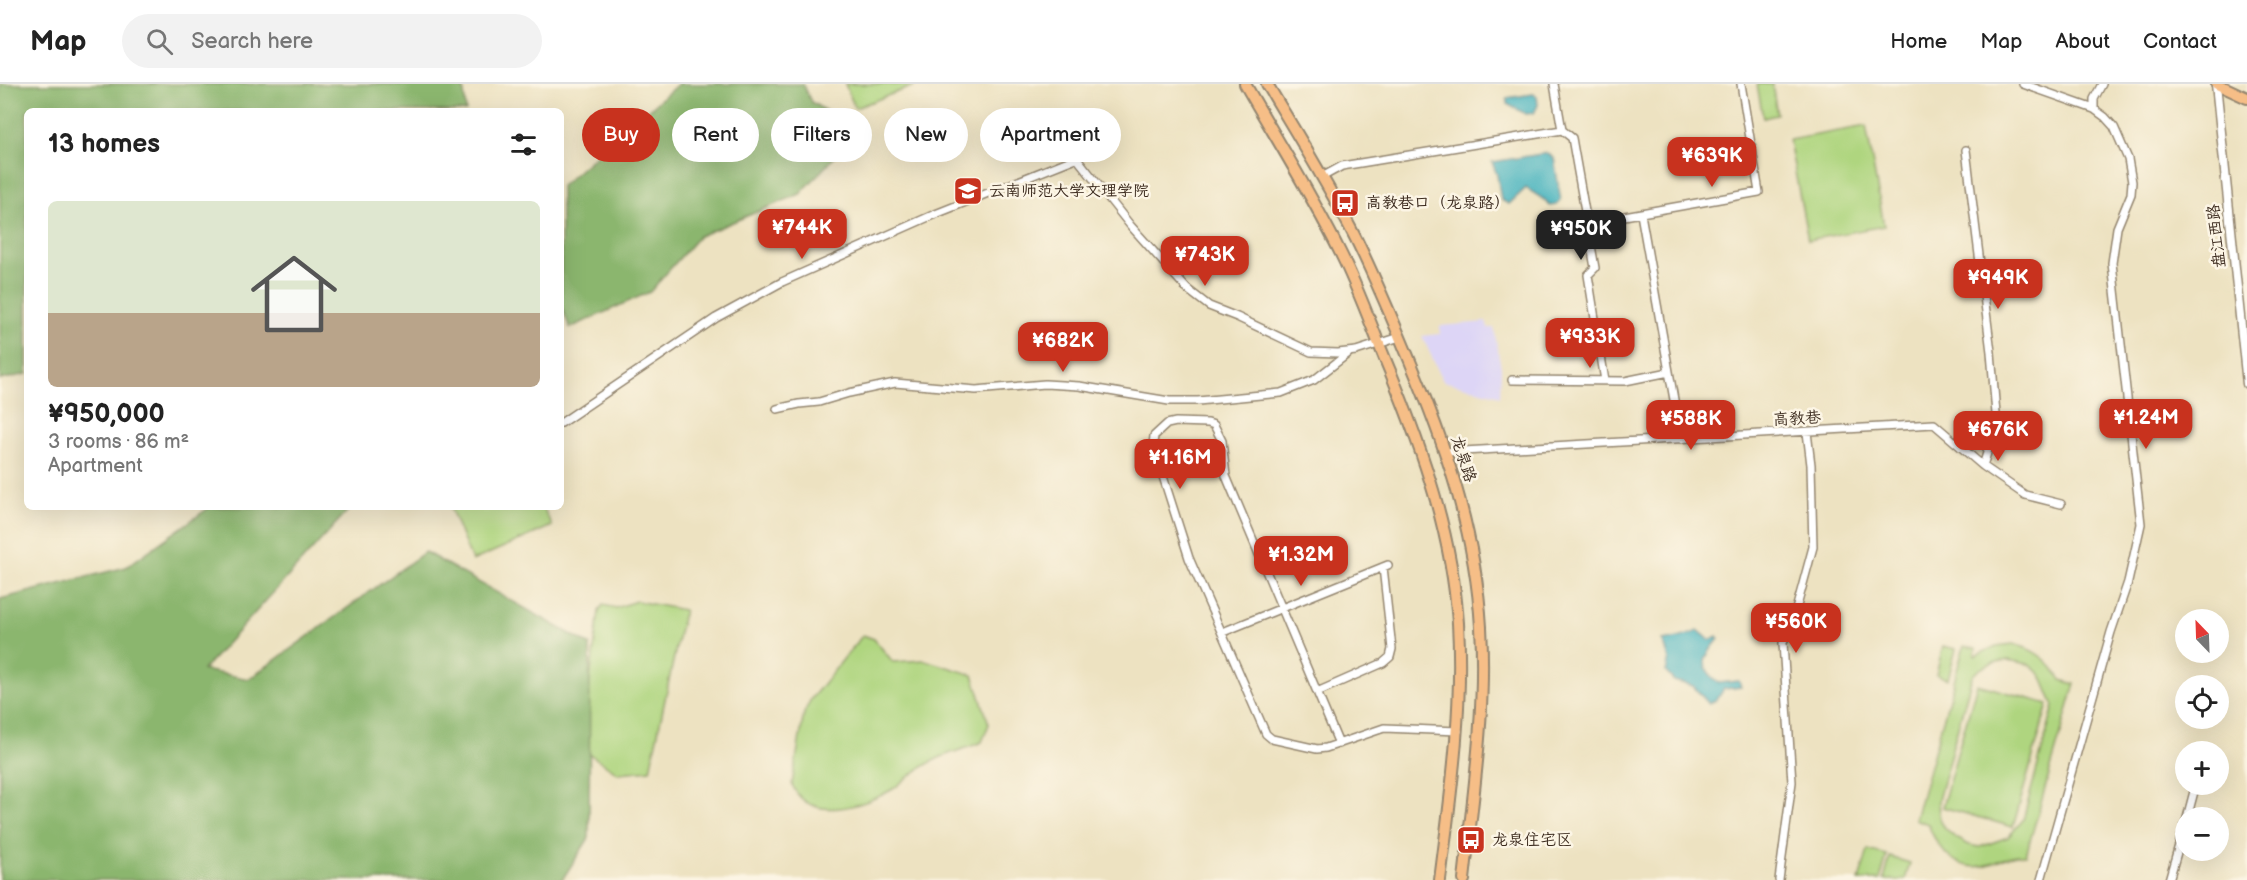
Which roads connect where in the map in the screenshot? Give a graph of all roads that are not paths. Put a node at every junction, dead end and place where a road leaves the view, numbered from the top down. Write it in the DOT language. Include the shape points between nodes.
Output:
graph roads {
  1 [pos="1245,84"];
  2 [pos="1267,84"];
  3 [pos="1554,84"];
  4 [pos="1741,84"];
  5 [pos="2023,84"];
  6 [pos="2102,84"];
  7 [pos="2216,84"];
  8 [pos="2247,98"];
  9 [pos="2094,109"];
  10 [pos="1562,130"];
  11 [pos="1966,150"];
  12 [pos="1066,162"];
  13 [pos="1079,162"];
  14 [pos="1322,177"];
  15 [pos="1641,214"];
  16 [pos="1586,223"];
  17 [pos="1400,337"];
  18 [pos="1378,344"];
  19 [pos="1350,352"];
  20 [pos="1669,372"];
  21 [pos="1512,380"];
  22 [pos="1605,381"];
  23 [pos="2247,384"];
  24 [pos="777,409"];
  25 [pos="564,421"];
  26 [pos="1807,432"];
  27 [pos="1681,439"];
  28 [pos="1446,452"];
  29 [pos="1983,466"];
  30 [pos="2061,504"];
  31 [pos="1281,608"];
  32 [pos="1223,632"];
  33 [pos="1317,692"];
  34 [pos="1458,731"];
  35 [pos="1339,744"];
  36 [pos="2175,859"];
  37 [pos="1440,880"];
  38 [pos="1464,880"];
  39 [pos="1779,880"];
  40 [pos="2041,880"];
  41 [pos="2169,880"];
  1 -- 18 [label="main road" via="1340,252"];
  2 -- 14 [label="main road, 龙泉路"];
  3 -- 10 [label="street"];
  4 -- 15 [label="street" via="1759,192"];
  5 -- 9 [label="street"];
  6 -- 9 [label="street" via="2094,99"];
  7 -- 8 [label="main road"];
  7 -- 23 [label="street, 盘江西路"];
  9 -- 40 [label="street" via="2114,127 2128,159 2132,182 2112,263 2141,524 2128,582"];
  10 -- 14 [label="street" via="1342,166"];
  10 -- 16 [label="street" via="1572,138"];
  11 -- 29 [label="street" via="1996,414"];
  12 -- 25 [label="street" via="782,282 716,318"];
  13 -- 19 [label="street" via="1187,289 1209,306 1311,352"];
  14 -- 17 [label="main road, 龙泉路"];
  15 -- 16 [label="street"];
  15 -- 20 [label="street"];
  16 -- 22 [label="street" via="1595,268 1588,275"];
  17 -- 18 [label="street"];
  17 -- 28 [label="main road, 龙泉路"];
  18 -- 19 [label="street"];
  18 -- 34 [label="main road" via="1413,427 1442,516 1458,620"];
  19 -- 24 [label="street" via="1314,380 1281,393 1169,401 1079,386 1045,384 976,390 895,383"];
  20 -- 22 [label="street"];
  20 -- 27 [label="street"];
  21 -- 22 [label="street"];
  26 -- 27 [label="street, 高教巷"];
  26 -- 29 [label="street, 高教巷" via="1934,424"];
  26 -- 39 [label="street" via="1813,547 1783,643 1792,782"];
  27 -- 28 [label="street, 高教巷"];
  28 -- 38 [label="main road, 龙泉路" via="1463,512 1481,626 1481,732"];
  29 -- 30 [label="street" via="2025,495"];
  31 -- 32 [label="street"];
  31 -- 32 [label="street" via="1226,476 1220,433 1208,423 1167,424 1154,436 1154,445 1190,558"];
  31 -- 33 [label="street"];
  31 -- 33 [label="street" via="1386,566 1390,657 1379,666"];
  32 -- 35 [label="street" via="1264,729 1272,739 1317,749"];
  33 -- 35 [label="street"];
  34 -- 35 [label="street" via="1393,726"];
  34 -- 37 [label="main road"];
  36 -- 41 [label="street"];
}
